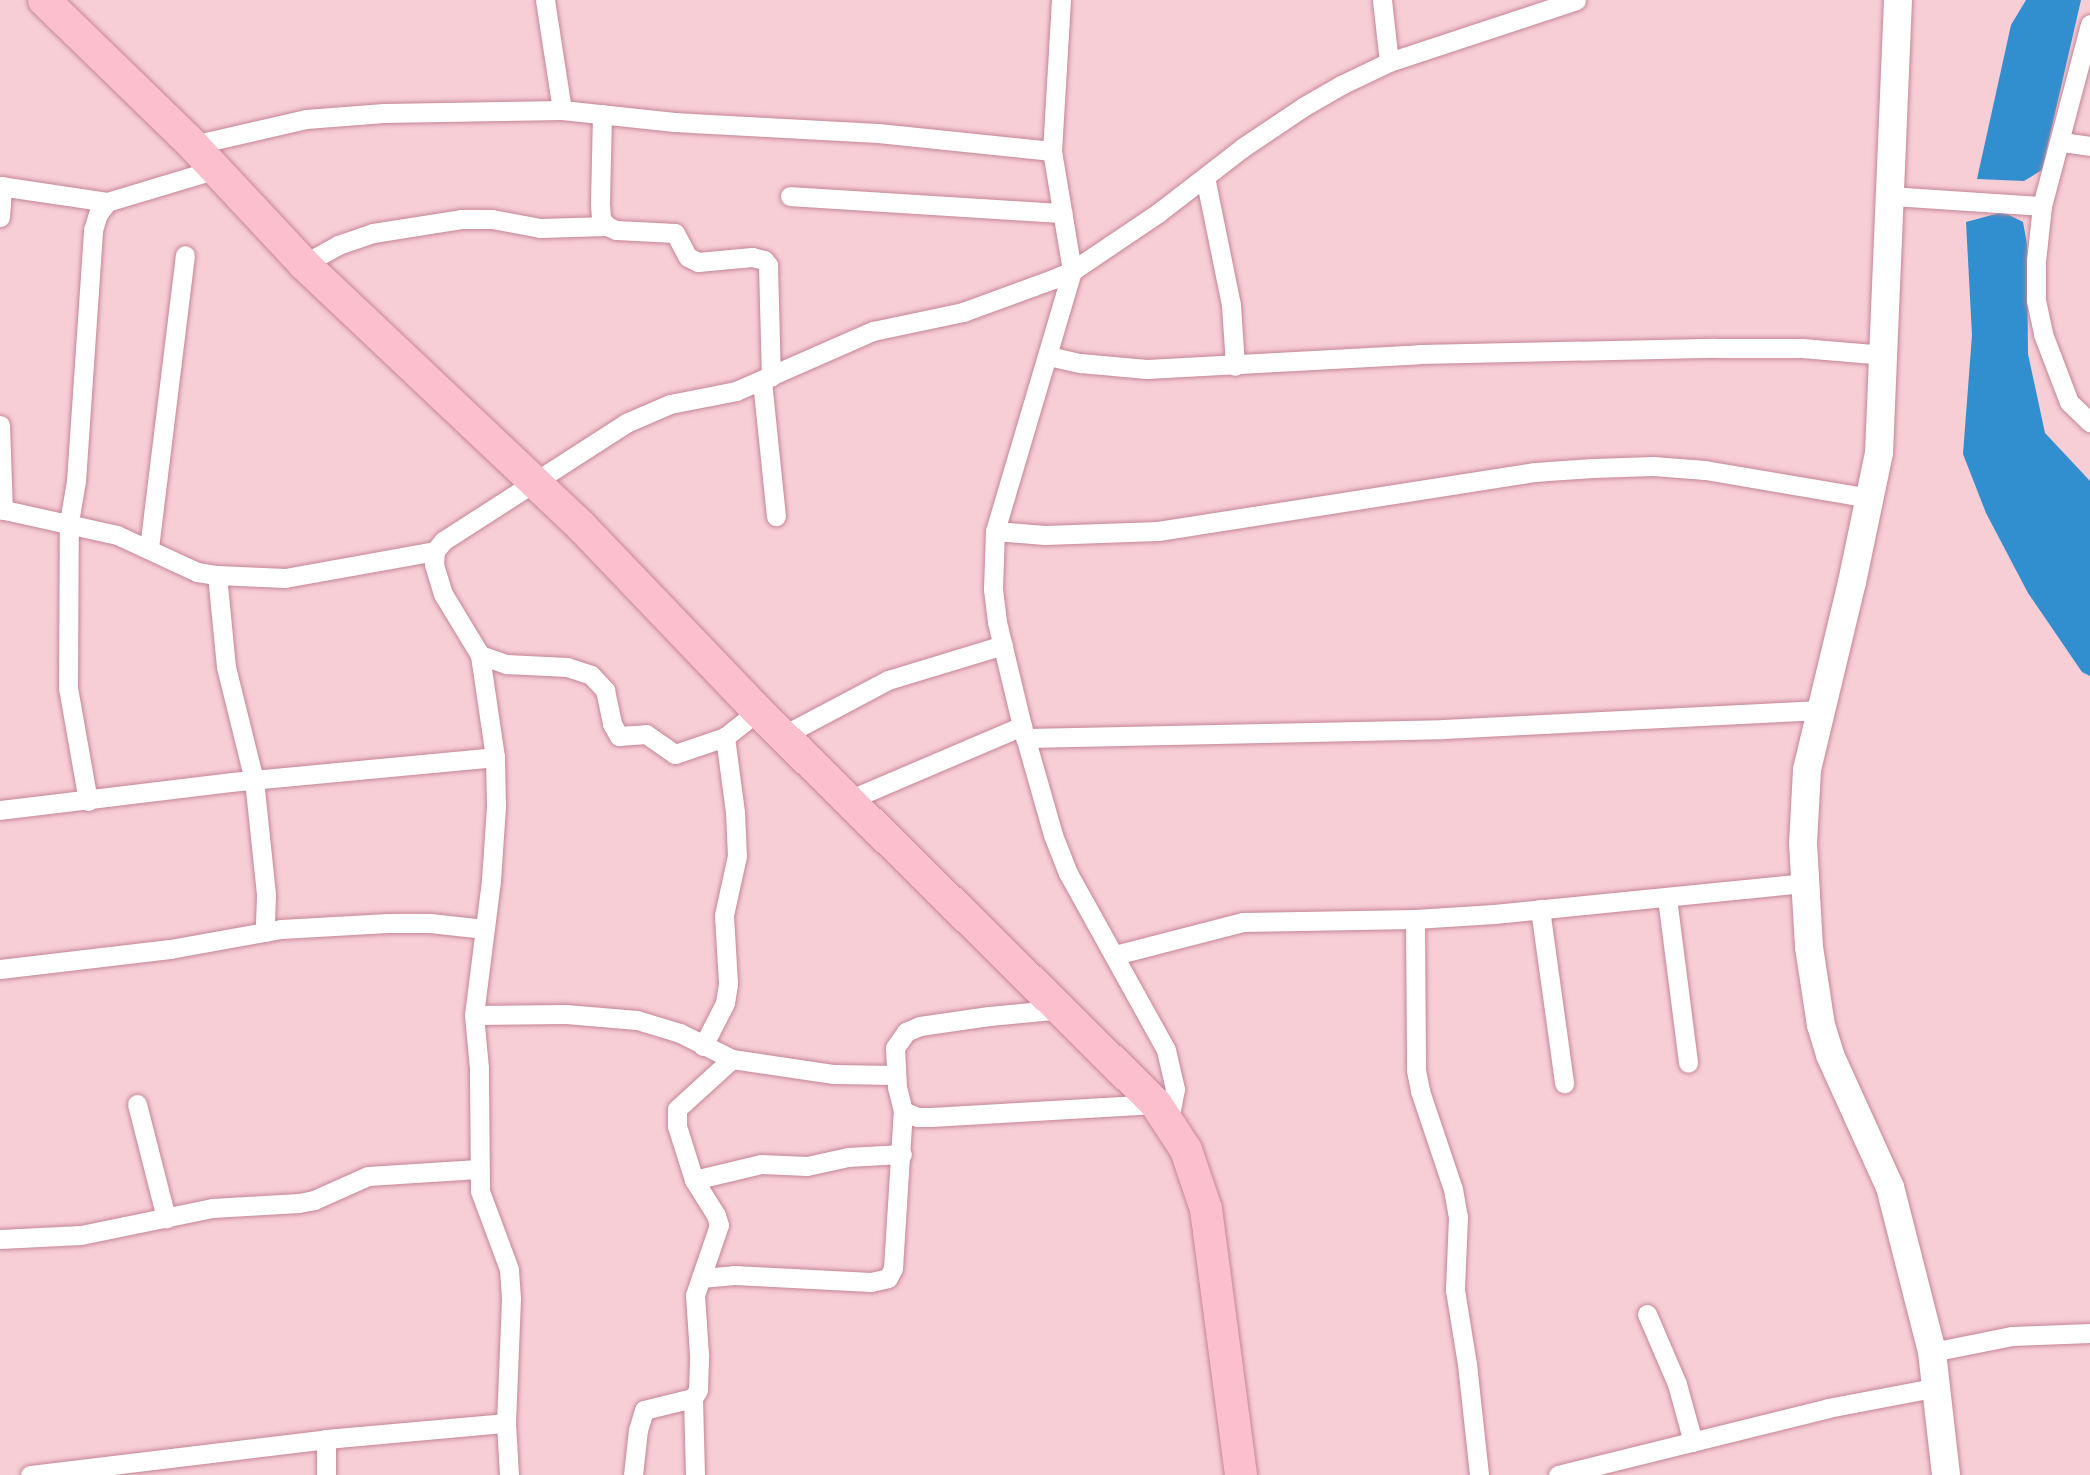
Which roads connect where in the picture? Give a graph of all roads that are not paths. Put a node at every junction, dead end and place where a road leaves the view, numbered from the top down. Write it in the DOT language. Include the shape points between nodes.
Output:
graph roads {
  1 [pos="44,0"];
  2 [pos="545,0"];
  3 [pos="1061,0"];
  4 [pos="1382,0"];
  5 [pos="1576,0"];
  6 [pos="1898,0"];
  7 [pos="2090,24"];
  8 [pos="1389,62"];
  9 [pos="562,110"];
  10 [pos="602,114"];
  11 [pos="2062,142"];
  12 [pos="193,145"];
  13 [pos="2090,146"];
  14 [pos="1052,150"];
  15 [pos="217,169"];
  16 [pos="1205,177"];
  17 [pos="1,186"];
  18 [pos="790,195"];
  19 [pos="1891,196"];
  20 [pos="107,202"];
  21 [pos="2042,206"];
  22 [pos="1062,212"];
  23 [pos="0,217"];
  24 [pos="607,226"];
  25 [pos="185,255"];
  26 [pos="304,264"];
  27 [pos="1072,271"];
  28 [pos="1885,355"];
  29 [pos="1049,356"];
  30 [pos="1235,366"];
  31 [pos="766,379"];
  32 [pos="2090,422"];
  33 [pos="0,425"];
  34 [pos="532,483"];
  35 [pos="1871,498"];
  36 [pos="2,509"];
  37 [pos="776,516"];
  38 [pos="69,522"];
  39 [pos="995,531"];
  40 [pos="149,548"];
  41 [pos="435,551"];
  42 [pos="217,575"];
  43 [pos="1003,645"];
  44 [pos="480,655"];
  45 [pos="758,710"];
  46 [pos="1821,710"];
  47 [pos="1024,732"];
  48 [pos="784,736"];
  49 [pos="725,737"];
  50 [pos="495,757"];
  51 [pos="254,780"];
  52 [pos="852,799"];
  53 [pos="88,801"];
  54 [pos="0,810"];
  55 [pos="1805,883"];
  56 [pos="1667,898"];
  57 [pos="1540,909"];
  58 [pos="1415,919"];
  59 [pos="485,929"];
  60 [pos="265,932"];
  61 [pos="1115,955"];
  62 [pos="0,970"];
  63 [pos="1063,1009"];
  64 [pos="474,1015"];
  65 [pos="703,1046"];
  66 [pos="732,1059"];
  67 [pos="1688,1063"];
  68 [pos="895,1075"];
  69 [pos="1563,1083"];
  70 [pos="137,1104"];
  71 [pos="903,1111"];
  72 [pos="1163,1112"];
  73 [pos="902,1154"];
  74 [pos="478,1169"];
  75 [pos="694,1180"];
  76 [pos="166,1217"];
  77 [pos="0,1239"];
  78 [pos="701,1278"];
  79 [pos="1647,1314"];
  80 [pos="2090,1333"];
  81 [pos="1932,1352"];
  82 [pos="1938,1387"];
  83 [pos="693,1398"];
  84 [pos="506,1423"];
  85 [pos="326,1439"];
  86 [pos="1693,1442"];
  87 [pos="30,1475"];
  88 [pos="326,1475"];
  89 [pos="509,1475"];
  90 [pos="633,1475"];
  91 [pos="695,1475"];
  92 [pos="1241,1475"];
  93 [pos="1479,1475"];
  94 [pos="1558,1475"];
  95 [pos="1946,1475"];
  1 -- 12 [label="main road"];
  2 -- 9 [label="street"];
  3 -- 14 [label="street"];
  4 -- 8 [label="street"];
  5 -- 8 [label="street"];
  6 -- 19 [label="street"];
  7 -- 11 [label="street"];
  8 -- 16 [label="street" via="1303,107"];
  9 -- 10 [label="street"];
  9 -- 12 [label="street" via="306,119"];
  10 -- 14 [label="street"];
  10 -- 24 [label="street" via="600,204 601,219"];
  11 -- 13 [label="street"];
  11 -- 21 [label="street"];
  12 -- 15 [label="main road"];
  14 -- 22 [label="street"];
  15 -- 20 [label="street"];
  15 -- 26 [label="main road"];
  16 -- 27 [label="street"];
  16 -- 30 [label="street" via="1231,304"];
  17 -- 20 [label="street"];
  17 -- 23 [label="street"];
  18 -- 22 [label="street"];
  19 -- 21 [label="street"];
  19 -- 28 [label="street"];
  20 -- 38 [label="street" via="93,230 76,481"];
  21 -- 32 [label="street" via="2036,300 2043,334 2069,402"];
  22 -- 27 [label="street"];
  24 -- 26 [label="street" via="540,228 492,219 461,219 373,233"];
  24 -- 31 [label="street" via="675,233 688,257 698,262 764,260 768,272"];
  25 -- 40 [label="street"];
  26 -- 34 [label="main road"];
  27 -- 29 [label="street"];
  27 -- 31 [label="street" via="997,302 847,341"];
  28 -- 30 [label="street" via="1801,348 1715,348 1420,354"];
  28 -- 35 [label="street" via="1879,453"];
  29 -- 30 [label="street" via="1115,368"];
  29 -- 39 [label="street"];
  31 -- 34 [label="street" via="645,414"];
  31 -- 37 [label="street"];
  33 -- 36 [label="street"];
  34 -- 41 [label="street" via="443,541"];
  34 -- 45 [label="main road" via="582,527"];
  35 -- 39 [label="street" via="1705,470 1593,468 1535,472 1158,531 1045,535"];
  35 -- 46 [label="street"];
  36 -- 38 [label="street"];
  38 -- 40 [label="street"];
  38 -- 53 [label="street" via="68,688"];
  39 -- 43 [label="street" via="993,589"];
  40 -- 42 [label="street" via="197,572"];
  41 -- 42 [label="street" via="285,578"];
  41 -- 44 [label="street" via="434,565 443,594"];
  42 -- 51 [label="street" via="226,667"];
  43 -- 47 [label="street"];
  43 -- 48 [label="street" via="888,680"];
  44 -- 49 [label="street" via="506,664 567,667 592,675 605,691 619,736 646,734 675,754"];
  44 -- 50 [label="street"];
  45 -- 48 [label="main road"];
  45 -- 49 [label="street"];
  46 -- 47 [label="street" via="1443,729"];
  46 -- 55 [label="street" via="1803,806"];
  47 -- 52 [label="street"];
  47 -- 61 [label="street" via="1068,873"];
  48 -- 52 [label="main road"];
  49 -- 65 [label="street" via="737,856 724,915 728,983 725,1003"];
  50 -- 51 [label="street"];
  50 -- 59 [label="street" via="496,806"];
  51 -- 53 [label="street"];
  51 -- 60 [label="street"];
  52 -- 63 [label="main road"];
  53 -- 54 [label="street"];
  55 -- 56 [label="street"];
  55 -- 81 [label="street" via="1821,1025 1890,1188"];
  56 -- 57 [label="street"];
  56 -- 67 [label="street"];
  57 -- 58 [label="street"];
  57 -- 69 [label="street"];
  58 -- 61 [label="street" via="1243,922"];
  58 -- 93 [label="street" via="1416,1070 1458,1217 1455,1290"];
  59 -- 60 [label="street" via="388,923"];
  59 -- 64 [label="street"];
  60 -- 62 [label="street"];
  61 -- 72 [label="street" via="1166,1050 1175,1089"];
  63 -- 68 [label="street" via="920,1026 906,1032 895,1048"];
  63 -- 72 [label="main road"];
  64 -- 65 [label="street" via="566,1014 637,1020 680,1033"];
  64 -- 74 [label="street" via="479,1068"];
  65 -- 66 [label="street"];
  66 -- 68 [label="street" via="834,1074"];
  66 -- 75 [label="street" via="677,1108 677,1126"];
  68 -- 71 [label="street"];
  70 -- 76 [label="street"];
  71 -- 72 [label="street" via="917,1117"];
  71 -- 73 [label="street"];
  72 -- 92 [label="main road" via="1197,1177 1206,1209"];
  73 -- 75 [label="street" via="848,1157 807,1166 761,1164"];
  73 -- 78 [label="street" via="893,1268 888,1278 871,1282 742,1275"];
  74 -- 76 [label="street" via="368,1177 314,1200 212,1208"];
  74 -- 84 [label="street" via="480,1191 509,1269"];
  75 -- 78 [label="street" via="719,1225"];
  76 -- 77 [label="street" via="81,1235"];
  78 -- 83 [label="street" via="695,1295 699,1372"];
  79 -- 86 [label="street" via="1677,1384"];
  80 -- 81 [label="street" via="2012,1336"];
  81 -- 82 [label="street"];
  82 -- 86 [label="street" via="1828,1408"];
  82 -- 95 [label="street"];
  83 -- 90 [label="street" via="644,1410"];
  83 -- 91 [label="street"];
  84 -- 85 [label="street"];
  84 -- 89 [label="street"];
  85 -- 87 [label="street"];
  85 -- 88 [label="street"];
  86 -- 94 [label="street"];
}
